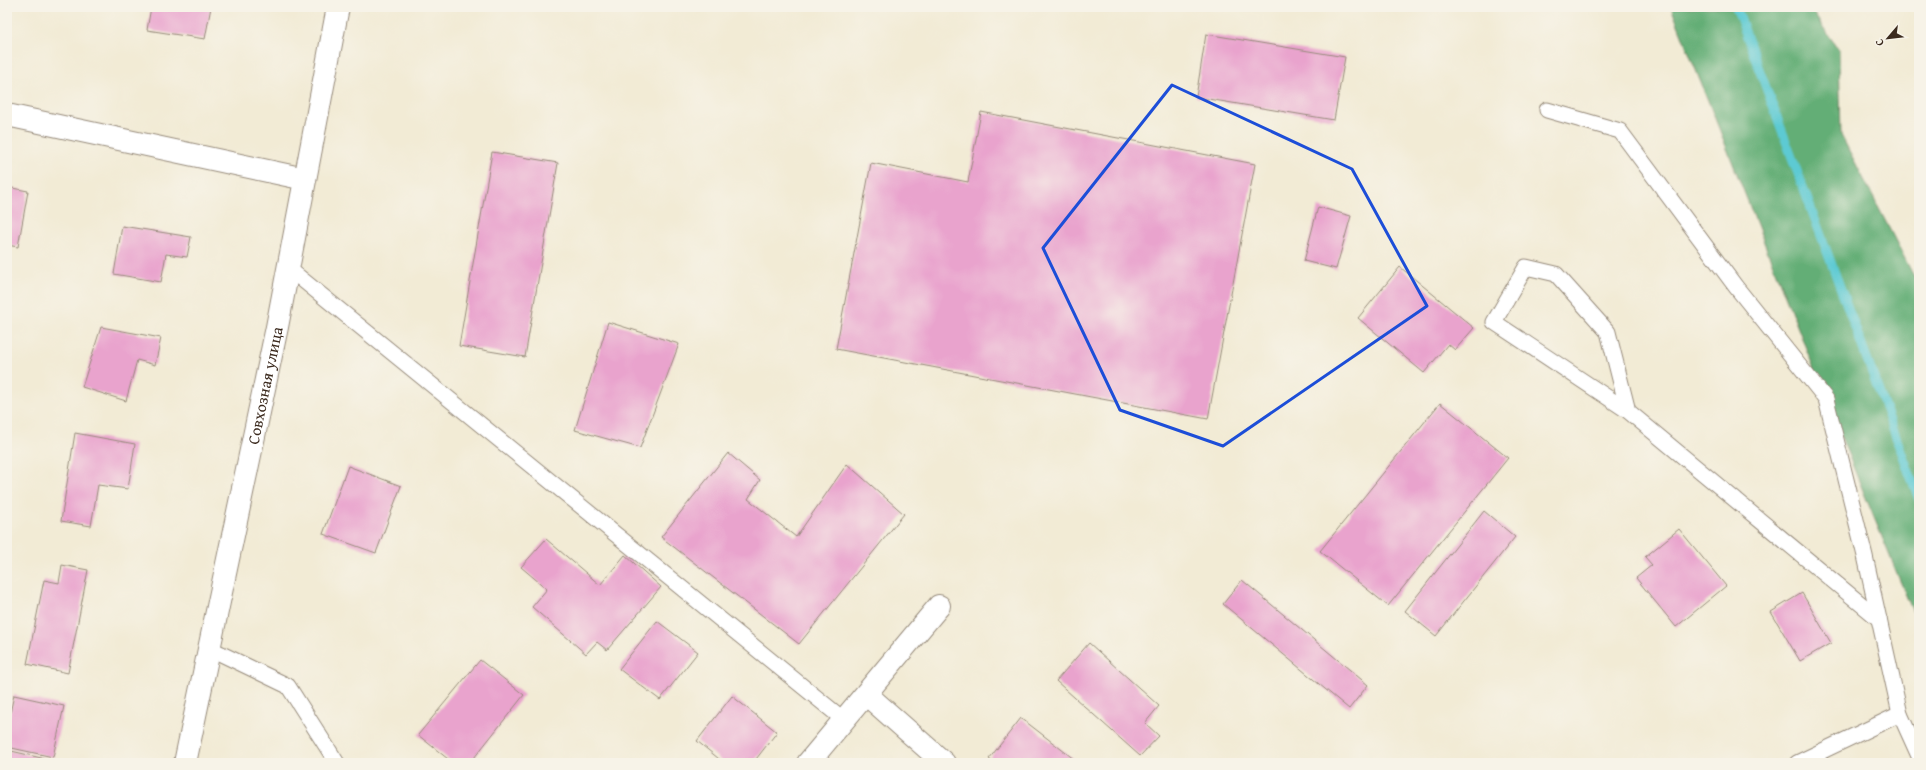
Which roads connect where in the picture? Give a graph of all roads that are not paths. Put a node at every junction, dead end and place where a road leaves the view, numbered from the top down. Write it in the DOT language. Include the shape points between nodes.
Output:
graph roads {
  1 [pos="338,7"];
  2 [pos="1547,110"];
  3 [pos="7,115"];
  4 [pos="305,179"];
  5 [pos="288,268"];
  6 [pos="1628,411"];
  7 [pos="939,606"];
  8 [pos="1879,619"];
  9 [pos="209,648"];
  10 [pos="866,694"];
  11 [pos="1900,714"];
  12 [pos="844,720"];
  13 [pos="1919,756"];
  14 [pos="185,763"];
  15 [pos="337,763"];
  16 [pos="808,763"];
  17 [pos="944,763"];
  18 [pos="1797,763"];
  1 -- 4 [label="street, Совхозная улица"];
  2 -- 8 [label="lane" via="1620,130 1736,287 1826,399"];
  3 -- 4 [label="street"];
  4 -- 5 [label="street, Совхозная улица"];
  5 -- 9 [label="street, Совхозная улица"];
  5 -- 12 [label="lane"];
  6 -- 6 [label="lane" via="1608,332 1556,274 1526,267 1494,322"];
  6 -- 8 [label="lane"];
  7 -- 10 [label="street"];
  8 -- 11 [label="lane"];
  9 -- 14 [label="street, Совхозная улица"];
  9 -- 15 [label="lane" via="288,686"];
  10 -- 12 [label="street"];
  10 -- 17 [label="street"];
  11 -- 13 [label="lane"];
  11 -- 18 [label="lane"];
  12 -- 16 [label="street"];
}
